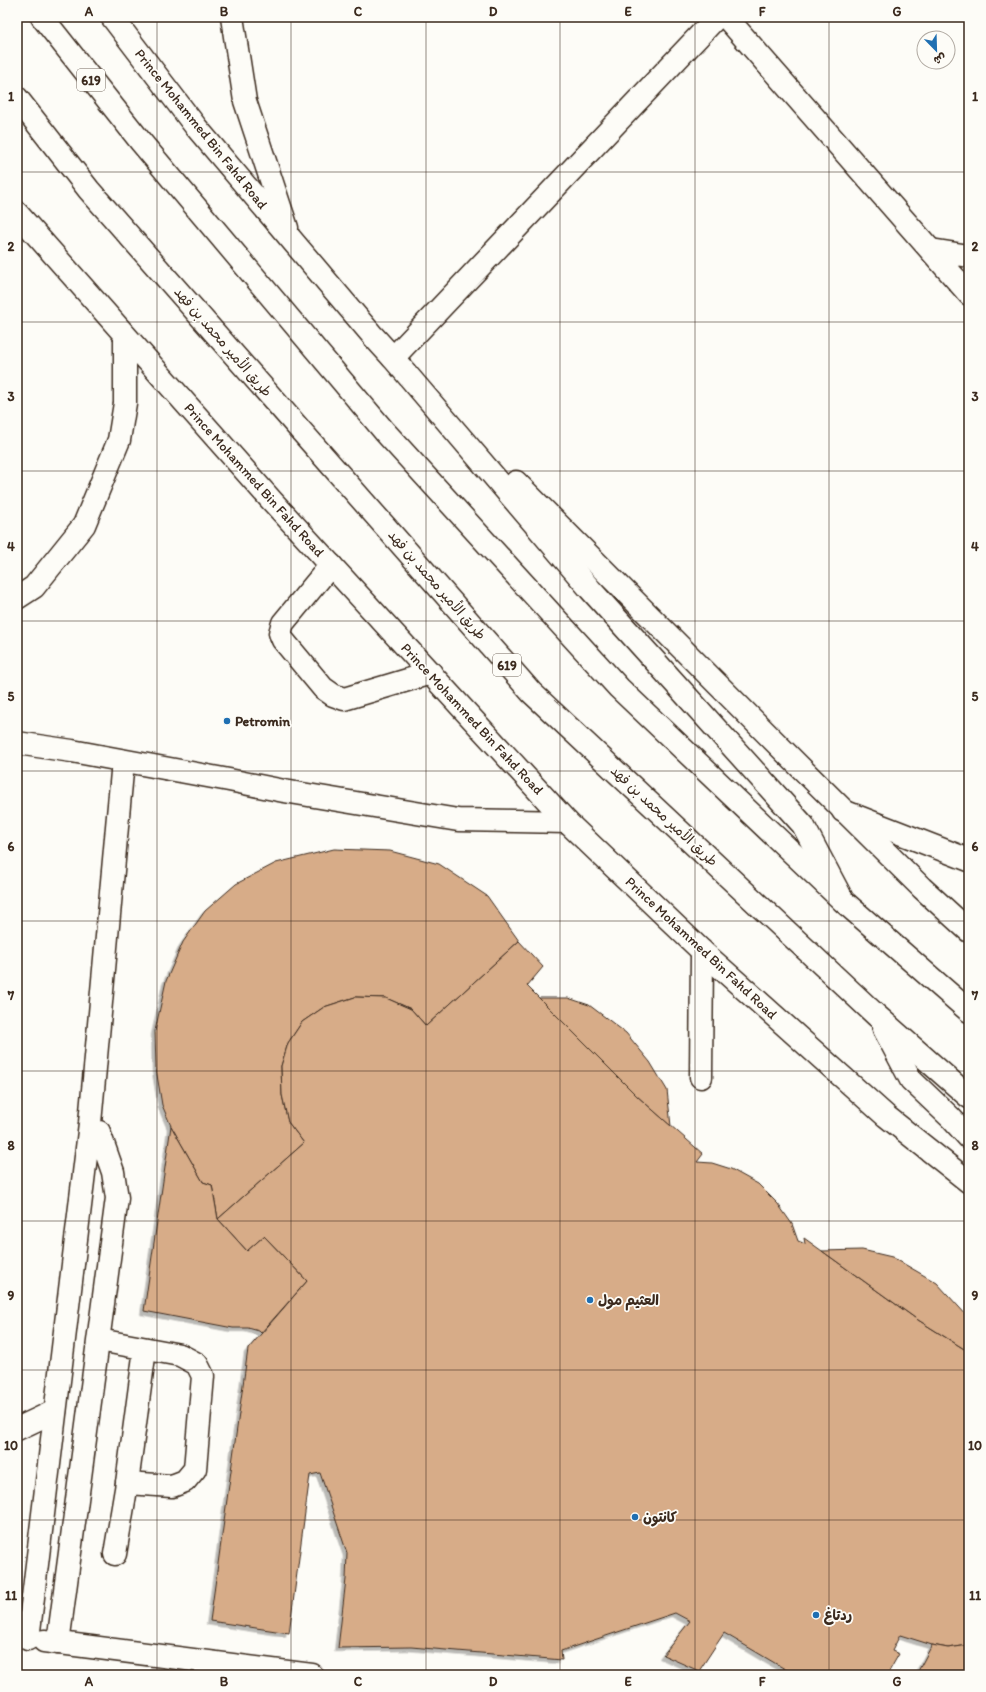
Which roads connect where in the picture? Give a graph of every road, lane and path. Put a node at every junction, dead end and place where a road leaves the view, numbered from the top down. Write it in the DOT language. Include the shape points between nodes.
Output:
graph roads {
  1 [pos="42,17"];
  2 [pos="112,17"];
  3 [pos="232,17"];
  4 [pos="717,17"];
  5 [pos="726,17"];
  6 [pos="17,98"];
  7 [pos="17,213"];
  8 [pos="290,239"];
  9 [pos="931,250"];
  10 [pos="969,256"];
  11 [pos="969,294"];
  12 [pos="125,336"];
  13 [pos="393,358"];
  14 [pos="331,565"];
  15 [pos="17,598"];
  16 [pos="431,674"];
  17 [pos="17,743"];
  18 [pos="124,761"];
  19 [pos="843,810"];
  20 [pos="567,822"];
  21 [pos="969,860"];
  22 [pos="843,901"];
  23 [pos="969,931"];
  24 [pos="702,952"];
  25 [pos="969,1011"];
  26 [pos="876,1015"];
  27 [pos="702,1077"];
  28 [pos="969,1097"];
  29 [pos="98,1132"];
  30 [pos="969,1138"];
  31 [pos="969,1182"];
  32 [pos="99,1340"];
  33 [pos="145,1349"];
  34 [pos="55,1411"];
  35 [pos="17,1429"];
  36 [pos="127,1483"];
  37 [pos="115,1554"];
  38 [pos="23,1638"];
  39 [pos="58,1643"];
  40 [pos="312,1675"];
  1 -- 22 [label="main road, 619" via="141,142 385,432 619,688"];
  2 -- 8 [label="main road, Prince Mohammed Bin Fahd Road" via="196,127"];
  3 -- 8 [label="main road" via="245,101"];
  4 -- 13 [label="main road"];
  5 -- 9 [label="main road"];
  6 -- 26 [label="main road, طريق الأمير محمد بن فهد / 619" via="90,190 531,692"];
  7 -- 12 [label="main road, Prince Mohammed Bin Fahd Road"];
  8 -- 13 [label="main road, Prince Mohammed Bin Fahd Road"];
  9 -- 10 [label="main road"];
  9 -- 11 [label="main road"];
  12 -- 14 [label="main road, Prince Mohammed Bin Fahd Road"];
  12 -- 15 [label="main road" via="125,403 119,440 87,518 34,587"];
  13 -- 19 [label="main road"];
  13 -- 22 [label="main road" via="590,588 803,825"];
  14 -- 16 [label="main road, Prince Mohammed Bin Fahd Road"];
  14 -- 16 [label="main road" via="283,623 280,633 322,688 344,699"];
  16 -- 20 [label="main road, Prince Mohammed Bin Fahd Road"];
  17 -- 18 [label="main road"];
  18 -- 20 [label="main road" via="284,792 458,820"];
  18 -- 34 [label="main road" via="90,1123"];
  19 -- 21 [label="main road"];
  19 -- 23 [label="main road"];
  20 -- 24 [label="main road, Prince Mohammed Bin Fahd Road"];
  22 -- 25 [label="main road, 619"];
  24 -- 27 [label="main road"];
  24 -- 31 [label="main road, Prince Mohammed Bin Fahd Road" via="886,1116"];
  26 -- 28 [label="main road, طريق الأمير محمد بن فهد / 619"];
  26 -- 30 [label="main road" via="911,1080"];
  29 -- 32 [label="main road" via="113,1172 118,1198"];
  32 -- 33 [label="main road"];
  32 -- 39 [label="main road"];
  33 -- 36 [label="main road"];
  33 -- 36 [label="main road" via="180,1355 197,1364 203,1376 195,1469 185,1481 172,1486"];
  34 -- 35 [label="main road"];
  34 -- 38 [label="main road"];
  36 -- 37 [label="main road"];
  38 -- 39 [label="main road"];
  39 -- 40 [label="main road"];
}
